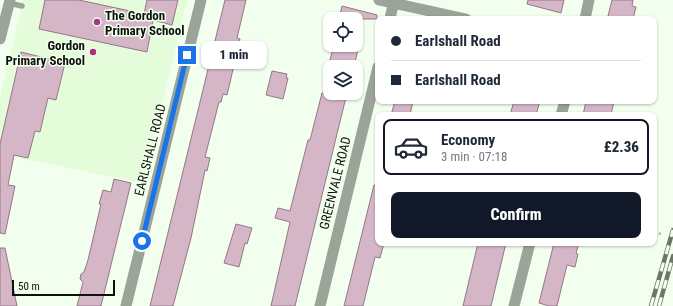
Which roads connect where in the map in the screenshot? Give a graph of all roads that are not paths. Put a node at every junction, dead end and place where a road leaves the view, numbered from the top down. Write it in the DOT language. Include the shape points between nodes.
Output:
graph roads {
  1 [pos="200,0"];
  2 [pos="378,0"];
  3 [pos="589,0"];
  4 [pos="10,1"];
  5 [pos="394,2"];
  6 [pos="22,6"];
  7 [pos="391,16"];
  8 [pos="453,16"];
  9 [pos="586,16"];
  10 [pos="0,39"];
  11 [pos="375,79"];
  12 [pos="529,246"];
  13 [pos="126,306"];
  14 [pos="320,306"];
  15 [pos="514,306"];
  1 -- 13 [label="street, EARLSHALL ROAD"];
  2 -- 5 [label="street"];
  3 -- 9 [label="street"];
  4 -- 6 [label="lane"];
  4 -- 10 [label="street"];
  5 -- 7 [label="street"];
  5 -- 8 [label="street"];
  11 -- 14 [label="street, GREENVALE ROAD"];
  12 -- 15 [label="street"];
}
